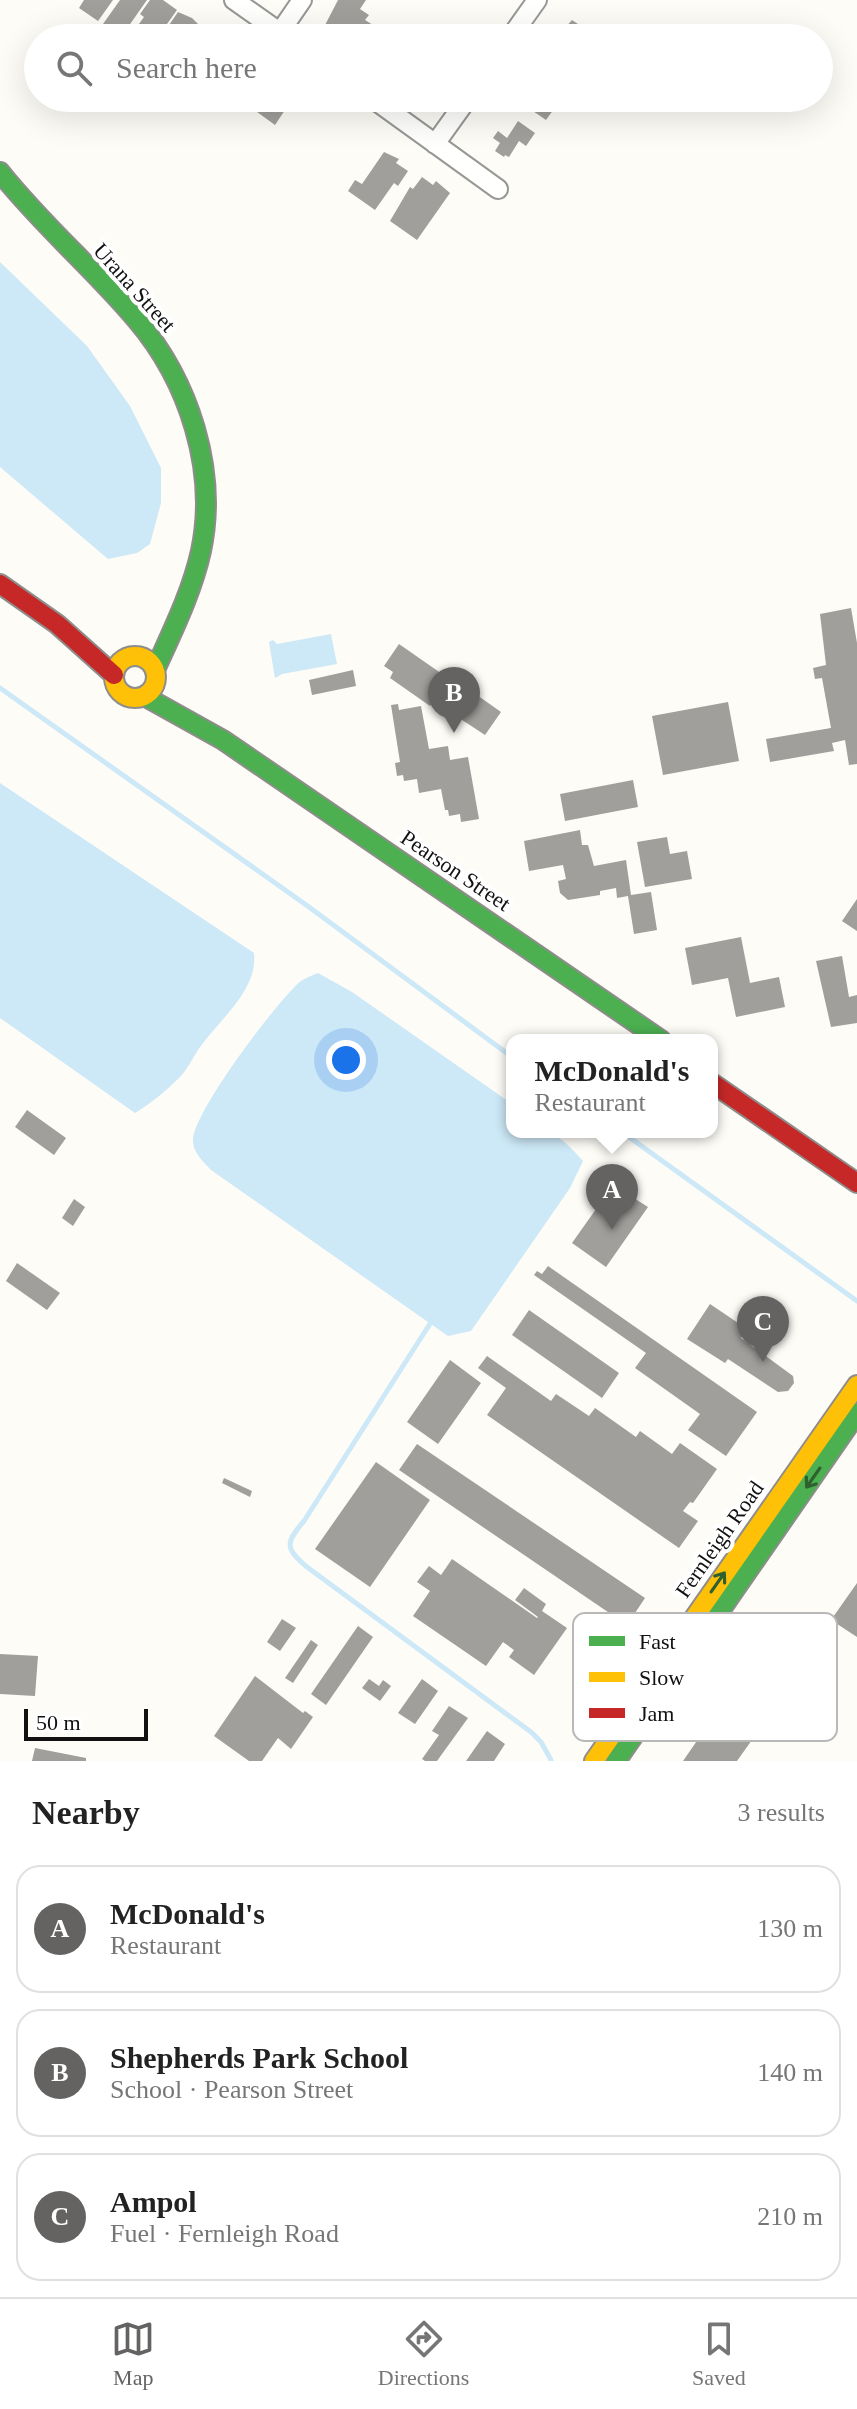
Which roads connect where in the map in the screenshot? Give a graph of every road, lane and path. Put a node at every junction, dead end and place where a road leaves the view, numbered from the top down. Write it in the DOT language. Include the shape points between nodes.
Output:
graph roads {
  1 [pos="234,0"];
  2 [pos="302,0"];
  3 [pos="537,0"];
  4 [pos="268,24"];
  5 [pos="290,24"];
  6 [pos="520,24"];
  7 [pos="391,112"];
  8 [pos="458,112"];
  9 [pos="435,144"];
  10 [pos="0,172"];
  11 [pos="498,189"];
  12 [pos="0,584"];
  13 [pos="187,595"];
  14 [pos="57,624"];
  15 [pos="132,657"];
  16 [pos="114,675"];
  17 [pos="156,675"];
  18 [pos="144,696"];
  19 [pos="223,740"];
  20 [pos="652,1034"];
  21 [pos="718,1073"];
  22 [pos="718,1087"];
  23 [pos="857,1166"];
  24 [pos="857,1183"];
  25 [pos="857,1385"];
  26 [pos="857,1413"];
  27 [pos="698,1613"];
  28 [pos="718,1613"];
  29 [pos="608,1741"];
  30 [pos="630,1741"];
  31 [pos="594,1761"];
  32 [pos="616,1761"];
  1 -- 4 [label="street"];
  2 -- 5 [label="street"];
  3 -- 6 [label="street"];
  7 -- 9 [label="street"];
  8 -- 9 [label="street"];
  9 -- 11 [label="street"];
  10 -- 13 [label="street, Urana Street" via="138,322 178,383 198,445 205,496 201,549"];
  12 -- 14 [label="street, Pearson Street"];
  13 -- 15 [label="street, Urana Street"];
  13 -- 17 [label="street, Urana Street"];
  14 -- 15 [label="street, Pearson Street"];
  14 -- 16 [label="street, Pearson Street"];
  15 -- 16 [label="street" via="118,664"];
  15 -- 17 [label="street, Pearson Street" via="148,660"];
  16 -- 18 [label="street, Pearson Street" via="120,692 131,698"];
  17 -- 18 [label="street"];
  17 -- 19 [label="street, Pearson Street"];
  18 -- 19 [label="street, Pearson Street"];
  19 -- 20 [label="street, Pearson Street"];
  21 -- 23 [label="street"];
  22 -- 24 [label="street"];
  27 -- 25 [label="street, Fernleigh Road, one-way"];
  26 -- 28 [label="street, Fernleigh Road, one-way"];
  31 -- 29 [label="street, Fernleigh Road, one-way"];
  30 -- 32 [label="street, Fernleigh Road, one-way"];
}
